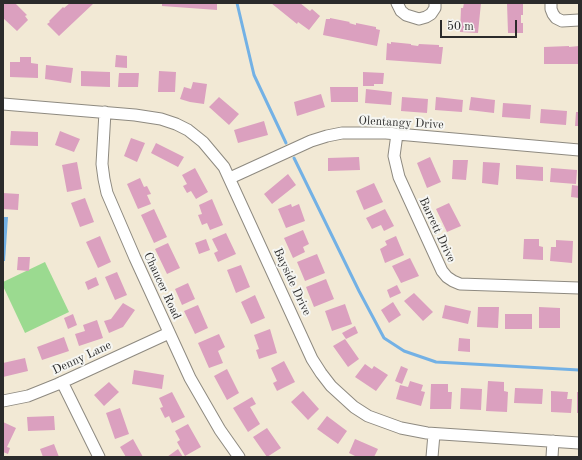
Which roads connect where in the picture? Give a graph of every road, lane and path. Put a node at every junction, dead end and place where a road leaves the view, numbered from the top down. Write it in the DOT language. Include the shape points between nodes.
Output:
graph roads {
  1 [pos="397,3"];
  2 [pos="435,3"];
  3 [pos="551,3"];
  4 [pos="579,20"];
  5 [pos="3,104"];
  6 [pos="105,112"];
  7 [pos="397,134"];
  8 [pos="579,150"];
  9 [pos="230,178"];
  10 [pos="579,288"];
  11 [pos="169,332"];
  12 [pos="62,382"];
  13 [pos="3,401"];
  14 [pos="434,434"];
  15 [pos="553,441"];
  16 [pos="579,443"];
  17 [pos="100,457"];
  18 [pos="239,457"];
  19 [pos="432,457"];
  20 [pos="552,457"];
  1 -- 2 [label="street" via="406,15 419,19 432,14"];
  3 -- 4 [label="street" via="552,14 556,18 562,21"];
  5 -- 6 [label="street, Bayside Drive"];
  6 -- 9 [label="street, Bayside Drive" via="161,119 188,130 214,153"];
  6 -- 11 [label="street, Chaucer Road" via="102,164 107,193"];
  7 -- 8 [label="street, Olentangy Drive"];
  7 -- 9 [label="street, Olentangy Drive" via="358,132 327,136"];
  7 -- 10 [label="street, Barrett Drive" via="394,156 398,177 447,277 460,284"];
  9 -- 14 [label="street, Bayside Drive" via="312,359 324,378 343,398 368,416 401,428"];
  11 -- 12 [label="street, Denny Lane"];
  11 -- 18 [label="street, Chaucer Road" via="207,410"];
  12 -- 13 [label="street, Denny Lane" via="28,396"];
  12 -- 17 [label="street"];
  14 -- 15 [label="street, Bayside Drive"];
  14 -- 19 [label="street"];
  15 -- 16 [label="street, Bayside Drive"];
  15 -- 20 [label="street"];
}
